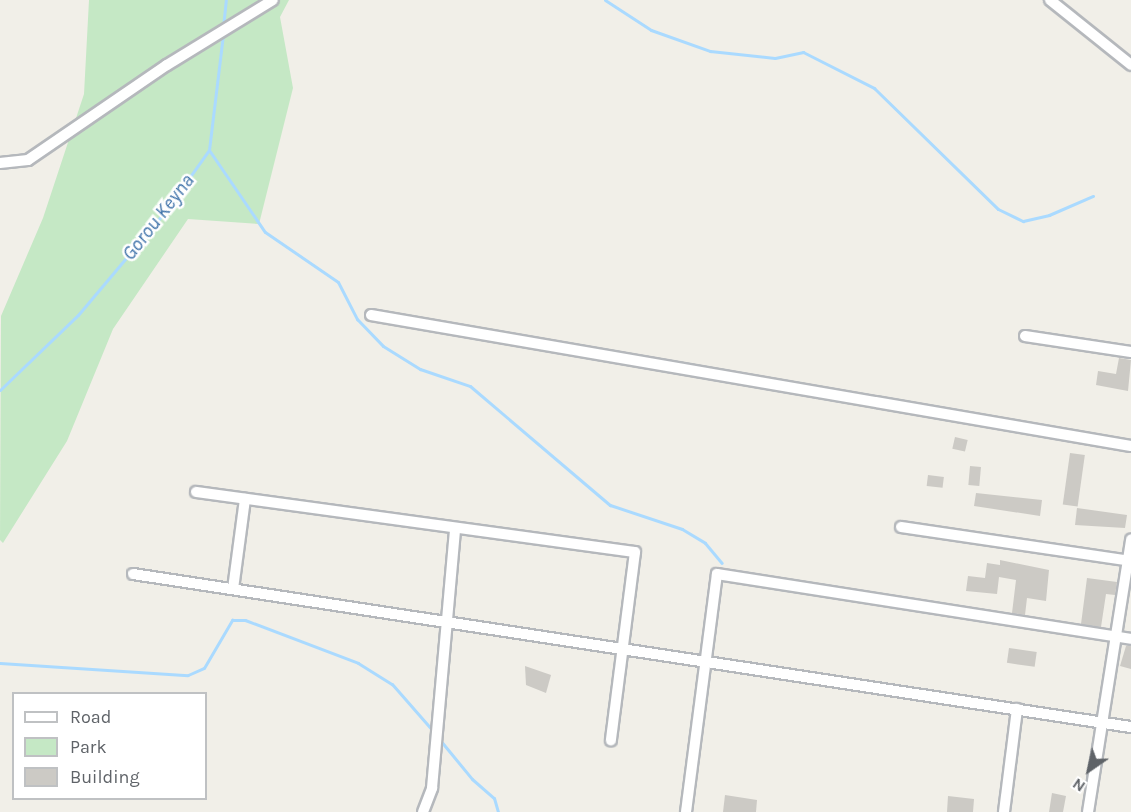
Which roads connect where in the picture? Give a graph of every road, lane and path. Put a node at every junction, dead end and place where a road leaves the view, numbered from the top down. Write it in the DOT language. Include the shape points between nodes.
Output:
graph roads {
  1 [pos="273,0"];
  2 [pos="1050,0"];
  3 [pos="1131,64"];
  4 [pos="0,163"];
  5 [pos="371,315"];
  6 [pos="1025,336"];
  7 [pos="1131,352"];
  8 [pos="1131,446"];
  9 [pos="196,492"];
  10 [pos="245,499"];
  11 [pos="901,526"];
  12 [pos="455,528"];
  13 [pos="1131,539"];
  14 [pos="1129,561"];
  15 [pos="133,574"];
  16 [pos="233,589"];
  17 [pos="446,622"];
  18 [pos="1114,636"];
  19 [pos="1131,639"];
  20 [pos="622,649"];
  21 [pos="705,662"];
  22 [pos="1017,709"];
  23 [pos="1101,722"];
  24 [pos="1131,727"];
  25 [pos="611,740"];
  26 [pos="423,812"];
  27 [pos="686,812"];
  28 [pos="1004,812"];
  29 [pos="1088,812"];
  1 -- 4 [label="street" via="167,65 28,160"];
  2 -- 3 [label="street"];
  5 -- 8 [label="street"];
  6 -- 7 [label="street"];
  9 -- 10 [label="street"];
  10 -- 12 [label="street"];
  10 -- 16 [label="street"];
  11 -- 14 [label="street"];
  12 -- 17 [label="street"];
  12 -- 20 [label="street" via="635,552"];
  13 -- 14 [label="street"];
  14 -- 18 [label="street"];
  15 -- 16 [label="street"];
  16 -- 17 [label="street"];
  17 -- 20 [label="street"];
  17 -- 26 [label="street" via="432,788"];
  18 -- 19 [label="street"];
  18 -- 21 [label="street" via="717,574"];
  18 -- 23 [label="street"];
  20 -- 21 [label="street"];
  20 -- 25 [label="street"];
  21 -- 22 [label="street"];
  21 -- 27 [label="street"];
  22 -- 23 [label="street"];
  22 -- 28 [label="street"];
  23 -- 24 [label="street"];
  23 -- 29 [label="street"];
}
